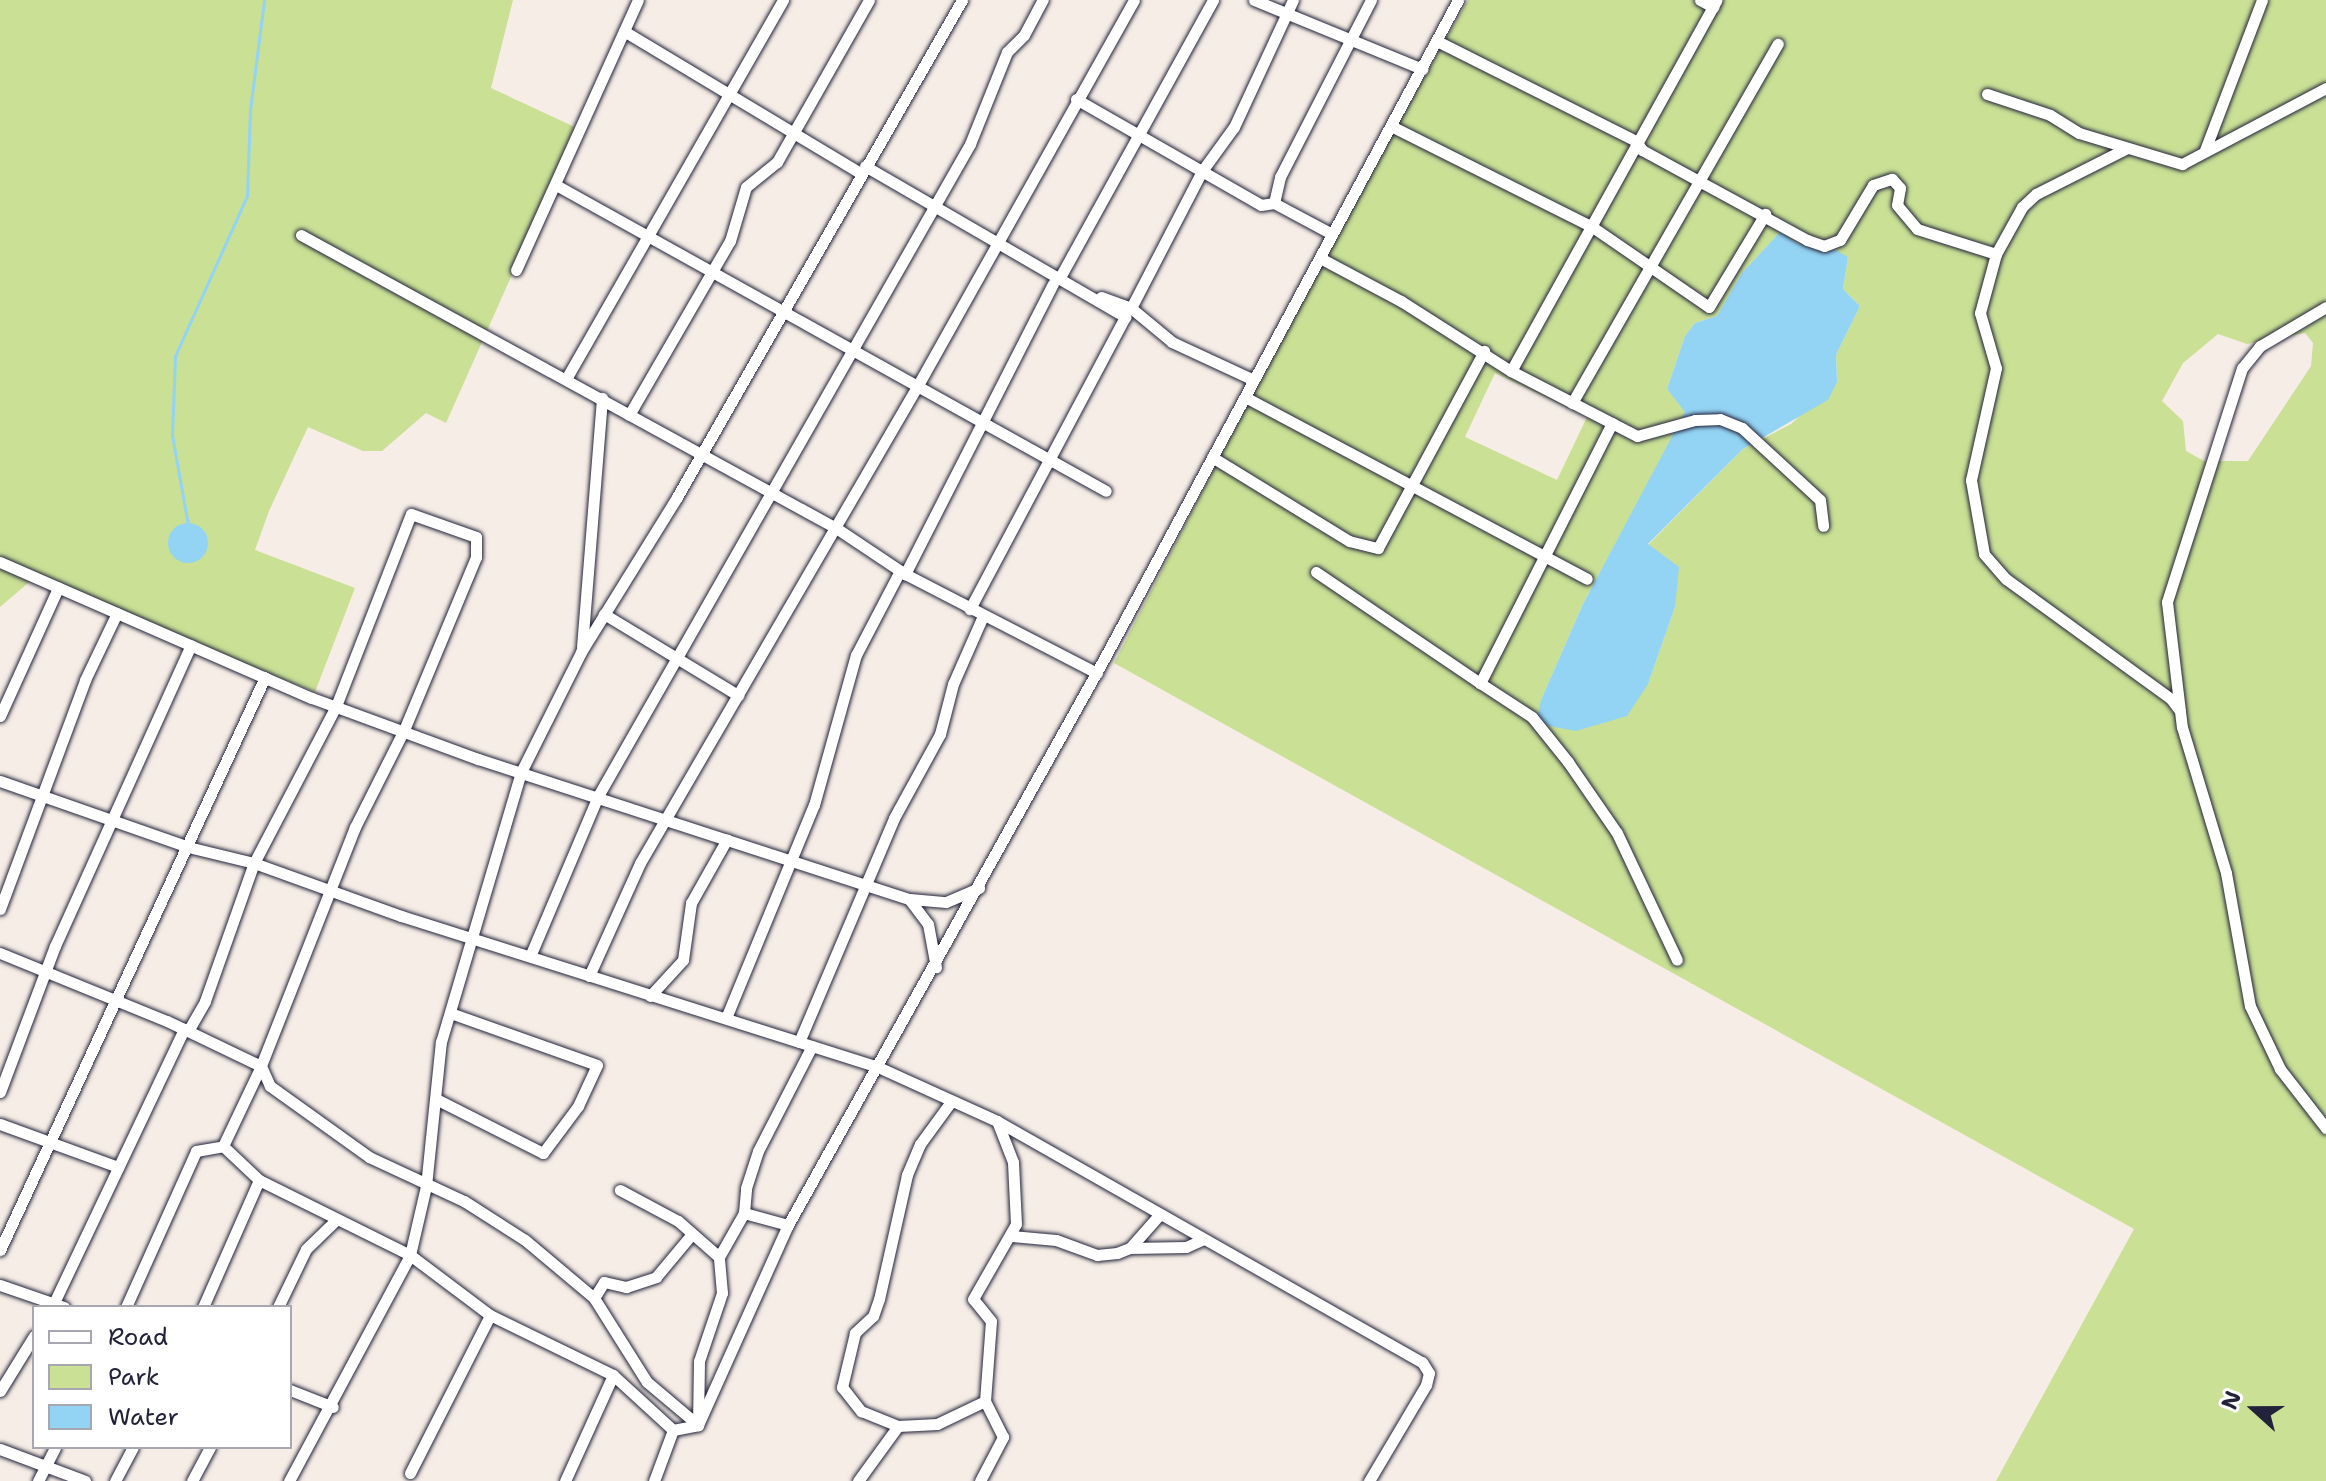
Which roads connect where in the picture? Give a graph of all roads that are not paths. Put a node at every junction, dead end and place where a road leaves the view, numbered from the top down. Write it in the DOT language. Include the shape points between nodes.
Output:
graph roads {
  1 [pos="638,0"];
  2 [pos="783,0"];
  3 [pos="869,0"];
  4 [pos="962,0"];
  5 [pos="1043,0"];
  6 [pos="1134,0"];
  7 [pos="1213,0"];
  8 [pos="1254,0"];
  9 [pos="1293,0"];
  10 [pos="1371,0"];
  11 [pos="1458,0"];
  12 [pos="1700,0"];
  13 [pos="2262,0"];
  14 [pos="1715,3"];
  15 [pos="1286,13"];
  16 [pos="624,31"];
  17 [pos="1350,40"];
  18 [pos="1437,41"];
  19 [pos="1778,44"];
  20 [pos="1422,69"];
  21 [pos="2326,88"];
  22 [pos="1987,94"];
  23 [pos="730,95"];
  24 [pos="1076,99"];
  25 [pos="1391,126"];
  26 [pos="791,133"];
  27 [pos="1140,136"];
  28 [pos="1636,141"];
  29 [pos="2127,148"];
  30 [pos="2202,154"];
  31 [pos="862,170"];
  32 [pos="1202,171"];
  33 [pos="1698,180"];
  34 [pos="556,185"];
  35 [pos="1274,203"];
  36 [pos="933,205"];
  37 [pos="1765,214"];
  38 [pos="1591,226"];
  39 [pos="648,233"];
  40 [pos="1332,234"];
  41 [pos="301,235"];
  42 [pos="995,242"];
  43 [pos="1996,254"];
  44 [pos="1320,258"];
  45 [pos="1651,266"];
  46 [pos="516,270"];
  47 [pos="713,270"];
  48 [pos="1056,281"];
  49 [pos="2326,307"];
  50 [pos="1131,308"];
  51 [pos="784,310"];
  52 [pos="853,349"];
  53 [pos="1484,351"];
  54 [pos="1511,371"];
  55 [pos="566,379"];
  56 [pos="1254,380"];
  57 [pos="918,385"];
  58 [pos="1245,397"];
  59 [pos="602,398"];
  60 [pos="1572,403"];
  61 [pos="629,415"];
  62 [pos="1612,423"];
  63 [pos="983,424"];
  64 [pos="1212,457"];
  65 [pos="699,458"];
  66 [pos="1049,461"];
  67 [pos="1411,485"];
  68 [pos="1106,491"];
  69 [pos="770,495"];
  70 [pos="1823,526"];
  71 [pos="836,528"];
  72 [pos="1548,557"];
  73 [pos="0,562"];
  74 [pos="902,572"];
  75 [pos="1316,572"];
  76 [pos="1587,579"];
  77 [pos="58,588"];
  78 [pos="970,609"];
  79 [pos="117,613"];
  80 [pos="604,614"];
  81 [pos="983,616"];
  82 [pos="191,645"];
  83 [pos="581,652"];
  84 [pos="675,659"];
  85 [pos="1097,673"];
  86 [pos="265,677"];
  87 [pos="1480,683"];
  88 [pos="738,695"];
  89 [pos="336,706"];
  90 [pos="2180,711"];
  91 [pos="0,716"];
  92 [pos="404,730"];
  93 [pos="521,772"];
  94 [pos="0,781"];
  95 [pos="46,793"];
  96 [pos="598,796"];
  97 [pos="112,818"];
  98 [pos="666,819"];
  99 [pos="727,839"];
  100 [pos="188,847"];
  101 [pos="794,858"];
  102 [pos="254,863"];
  103 [pos="865,881"];
  104 [pos="979,888"];
  105 [pos="329,889"];
  106 [pos="909,899"];
  107 [pos="0,909"];
  108 [pos="472,936"];
  109 [pos="0,953"];
  110 [pos="531,954"];
  111 [pos="1677,960"];
  112 [pos="936,967"];
  113 [pos="48,972"];
  114 [pos="589,976"];
  115 [pos="650,996"];
  116 [pos="114,1000"];
  117 [pos="450,1013"];
  118 [pos="726,1018"];
  119 [pos="186,1030"];
  120 [pos="799,1042"];
  121 [pos="812,1046"];
  122 [pos="261,1066"];
  123 [pos="878,1067"];
  124 [pos="0,1092"];
  125 [pos="436,1099"];
  126 [pos="950,1103"];
  127 [pos="997,1121"];
  128 [pos="0,1124"];
  129 [pos="2326,1128"];
  130 [pos="54,1141"];
  131 [pos="223,1146"];
  132 [pos="118,1167"];
  133 [pos="259,1180"];
  134 [pos="426,1186"];
  135 [pos="620,1190"];
  136 [pos="744,1213"];
  137 [pos="1160,1214"];
  138 [pos="337,1219"];
  139 [pos="788,1225"];
  140 [pos="692,1234"];
  141 [pos="1012,1236"];
  142 [pos="1202,1240"];
  143 [pos="1130,1248"];
  144 [pos="0,1250"];
  145 [pos="410,1255"];
  146 [pos="719,1257"];
  147 [pos="0,1285"];
  148 [pos="594,1298"];
  149 [pos="54,1305"];
  150 [pos="57,1305"];
  151 [pos="127,1305"];
  152 [pos="204,1305"];
  153 [pos="279,1305"];
  154 [pos="490,1315"];
  155 [pos="32,1339"];
  156 [pos="613,1375"];
  157 [pos="0,1391"];
  158 [pos="292,1391"];
  159 [pos="985,1401"];
  160 [pos="333,1407"];
  161 [pos="698,1425"];
  162 [pos="898,1426"];
  163 [pos="673,1430"];
  164 [pos="0,1449"];
  165 [pos="54,1449"];
  166 [pos="132,1449"];
  167 [pos="209,1449"];
  168 [pos="44,1468"];
  169 [pos="410,1473"];
  170 [pos="38,1481"];
  171 [pos="85,1481"];
  172 [pos="115,1481"];
  173 [pos="192,1481"];
  174 [pos="289,1481"];
  175 [pos="565,1481"];
  176 [pos="654,1481"];
  177 [pos="858,1481"];
  178 [pos="980,1481"];
  179 [pos="1369,1481"];
  1 -- 16 [label="street"];
  2 -- 23 [label="street"];
  3 -- 26 [label="street"];
  4 -- 31 [label="street"];
  5 -- 36 [label="street" via="1024,35 1007,52 970,144"];
  6 -- 24 [label="street"];
  7 -- 27 [label="street"];
  8 -- 15 [label="street"];
  9 -- 15 [label="street"];
  10 -- 17 [label="street"];
  11 -- 18 [label="street"];
  12 -- 14 [label="street"];
  13 -- 30 [label="street"];
  14 -- 28 [label="street"];
  15 -- 17 [label="street"];
  15 -- 32 [label="street" via="1234,127"];
  16 -- 23 [label="street"];
  16 -- 34 [label="street"];
  17 -- 20 [label="street"];
  17 -- 35 [label="street" via="1280,177"];
  18 -- 20 [label="street"];
  18 -- 28 [label="street"];
  19 -- 33 [label="street"];
  20 -- 25 [label="street"];
  21 -- 30 [label="street"];
  22 -- 29 [label="street"];
  23 -- 26 [label="street"];
  23 -- 39 [label="street"];
  24 -- 27 [label="street"];
  24 -- 42 [label="street"];
  25 -- 38 [label="street"];
  25 -- 40 [label="street"];
  26 -- 31 [label="street"];
  26 -- 47 [label="street" via="772,168 746,187 739,219"];
  27 -- 32 [label="street"];
  27 -- 48 [label="street"];
  28 -- 33 [label="street" via="1642,150"];
  28 -- 38 [label="street"];
  29 -- 30 [label="street" via="2182,164"];
  29 -- 43 [label="street" via="2036,194 2022,207"];
  31 -- 36 [label="street"];
  31 -- 51 [label="street"];
  32 -- 35 [label="street" via="1261,205"];
  32 -- 50 [label="street"];
  33 -- 37 [label="street"];
  33 -- 45 [label="street"];
  34 -- 39 [label="street"];
  34 -- 46 [label="street"];
  35 -- 40 [label="street"];
  36 -- 42 [label="street"];
  36 -- 52 [label="street"];
  37 -- 43 [label="street" via="1780,227 1824,246 1840,240 1873,185 1892,179 1900,188 1897,205 1917,229"];
  37 -- 45 [label="street" via="1709,307"];
  38 -- 45 [label="street"];
  38 -- 54 [label="street"];
  39 -- 47 [label="street"];
  39 -- 55 [label="street"];
  40 -- 44 [label="street"];
  41 -- 55 [label="street"];
  42 -- 48 [label="street" via="1037,260"];
  42 -- 57 [label="street"];
  42 -- 66 [label="street" via="1125,317"];
  43 -- 90 [label="street" via="1980,313 1996,368 1971,480 1984,554 2006,579 2171,699"];
  44 -- 53 [label="street"];
  44 -- 56 [label="street"];
  45 -- 60 [label="street"];
  47 -- 51 [label="street"];
  47 -- 61 [label="street"];
  48 -- 50 [label="street"];
  48 -- 63 [label="street"];
  49 -- 90 [label="street" via="2260,346 2242,368 2167,602"];
  50 -- 56 [label="street" via="1172,342"];
  51 -- 52 [label="street"];
  51 -- 65 [label="street"];
  52 -- 57 [label="street"];
  52 -- 69 [label="street"];
  53 -- 54 [label="street"];
  53 -- 67 [label="street"];
  54 -- 60 [label="street"];
  55 -- 59 [label="street"];
  56 -- 58 [label="street"];
  57 -- 63 [label="street"];
  57 -- 71 [label="street"];
  58 -- 64 [label="street"];
  58 -- 67 [label="street"];
  59 -- 61 [label="street"];
  59 -- 83 [label="street"];
  60 -- 62 [label="street"];
  61 -- 65 [label="street"];
  62 -- 70 [label="street" via="1646,437 1695,420 1720,419 1742,428 1820,500"];
  62 -- 72 [label="street"];
  63 -- 66 [label="street"];
  63 -- 74 [label="street"];
  64 -- 67 [label="street" via="1349,541 1378,548"];
  64 -- 85 [label="street"];
  65 -- 69 [label="street"];
  65 -- 80 [label="street"];
  66 -- 68 [label="street"];
  66 -- 78 [label="street"];
  67 -- 72 [label="street"];
  69 -- 71 [label="street"];
  69 -- 84 [label="street"];
  71 -- 74 [label="street"];
  71 -- 88 [label="street"];
  72 -- 76 [label="street"];
  72 -- 87 [label="street"];
  73 -- 77 [label="street"];
  74 -- 78 [label="street"];
  74 -- 101 [label="street" via="856,655"];
  75 -- 87 [label="street"];
  77 -- 79 [label="street"];
  77 -- 91 [label="street"];
  78 -- 81 [label="street"];
  79 -- 82 [label="street"];
  79 -- 95 [label="street" via="85,680"];
  80 -- 83 [label="street"];
  80 -- 84 [label="street"];
  81 -- 85 [label="street"];
  81 -- 103 [label="street" via="953,684 940,734"];
  82 -- 86 [label="street"];
  82 -- 97 [label="street"];
  83 -- 93 [label="street"];
  84 -- 88 [label="street"];
  84 -- 96 [label="street"];
  85 -- 104 [label="street"];
  86 -- 89 [label="street"];
  86 -- 100 [label="street"];
  87 -- 111 [label="street" via="1532,717 1568,762 1617,833"];
  88 -- 98 [label="street"];
  89 -- 92 [label="street"];
  89 -- 92 [label="street" via="411,514 464,531 480,544"];
  89 -- 102 [label="street"];
  90 -- 129 [label="street" via="2226,873 2241,968 2258,1031"];
  92 -- 93 [label="street"];
  92 -- 105 [label="street"];
  93 -- 96 [label="street"];
  93 -- 108 [label="street"];
  94 -- 95 [label="street"];
  95 -- 97 [label="street"];
  95 -- 107 [label="street"];
  96 -- 98 [label="street"];
  96 -- 110 [label="street"];
  97 -- 100 [label="street"];
  97 -- 113 [label="street"];
  98 -- 99 [label="street"];
  98 -- 114 [label="street" via="616,909"];
  99 -- 101 [label="street"];
  99 -- 115 [label="street" via="691,903 683,960"];
  100 -- 102 [label="street"];
  100 -- 116 [label="street"];
  101 -- 103 [label="street"];
  101 -- 118 [label="street"];
  102 -- 105 [label="street"];
  102 -- 119 [label="street" via="205,1001"];
  103 -- 106 [label="street"];
  103 -- 120 [label="street"];
  104 -- 106 [label="street" via="946,902"];
  104 -- 112 [label="street"];
  105 -- 108 [label="street"];
  105 -- 122 [label="street"];
  106 -- 112 [label="street" via="928,924"];
  108 -- 110 [label="street"];
  108 -- 117 [label="street"];
  109 -- 113 [label="street"];
  110 -- 114 [label="street"];
  112 -- 123 [label="street"];
  113 -- 116 [label="street"];
  113 -- 124 [label="street"];
  114 -- 115 [label="street"];
  115 -- 118 [label="street"];
  116 -- 119 [label="street"];
  116 -- 130 [label="street"];
  117 -- 125 [label="street"];
  117 -- 125 [label="street" via="597,1065 578,1106 543,1153"];
  118 -- 120 [label="street"];
  119 -- 122 [label="street"];
  119 -- 132 [label="street"];
  120 -- 121 [label="street"];
  121 -- 123 [label="street"];
  121 -- 136 [label="street" via="758,1151"];
  122 -- 131 [label="street"];
  122 -- 134 [label="street" via="270,1086 309,1116 369,1157"];
  123 -- 126 [label="street"];
  123 -- 139 [label="street"];
  125 -- 134 [label="street"];
  126 -- 127 [label="street"];
  126 -- 162 [label="street" via="916,1152 879,1299 873,1316 855,1333 842,1387 861,1411"];
  127 -- 137 [label="street"];
  127 -- 141 [label="street" via="1013,1162"];
  128 -- 130 [label="street"];
  130 -- 132 [label="street"];
  130 -- 144 [label="street"];
  131 -- 133 [label="street"];
  131 -- 151 [label="street" via="196,1151"];
  132 -- 150 [label="street"];
  133 -- 138 [label="street"];
  133 -- 152 [label="street"];
  134 -- 145 [label="street"];
  134 -- 148 [label="street" via="464,1201 525,1240"];
  135 -- 140 [label="street"];
  136 -- 139 [label="street"];
  136 -- 146 [label="street"];
  137 -- 142 [label="street"];
  137 -- 143 [label="street"];
  138 -- 145 [label="street"];
  138 -- 153 [label="street" via="306,1249"];
  139 -- 161 [label="street"];
  140 -- 146 [label="street"];
  140 -- 148 [label="street" via="656,1277 626,1287 604,1282"];
  141 -- 143 [label="street" via="1056,1240 1097,1255"];
  141 -- 159 [label="street" via="987,1267 973,1299 991,1321"];
  142 -- 143 [label="street" via="1186,1247"];
  142 -- 179 [label="street" via="1422,1362 1429,1373"];
  145 -- 154 [label="street"];
  145 -- 160 [label="street"];
  146 -- 161 [label="street" via="722,1293 699,1361"];
  147 -- 149 [label="street"];
  148 -- 161 [label="street" via="647,1382"];
  154 -- 156 [label="street"];
  154 -- 169 [label="street"];
  155 -- 157 [label="street"];
  156 -- 163 [label="street"];
  156 -- 175 [label="street"];
  158 -- 160 [label="street"];
  159 -- 162 [label="street" via="937,1424"];
  159 -- 178 [label="street" via="1003,1437"];
  160 -- 174 [label="street"];
  161 -- 163 [label="street"];
  162 -- 177 [label="street"];
  163 -- 176 [label="street"];
  164 -- 168 [label="street"];
  165 -- 168 [label="street"];
  166 -- 172 [label="street"];
  167 -- 173 [label="street"];
  168 -- 170 [label="street"];
  168 -- 171 [label="street"];
}
